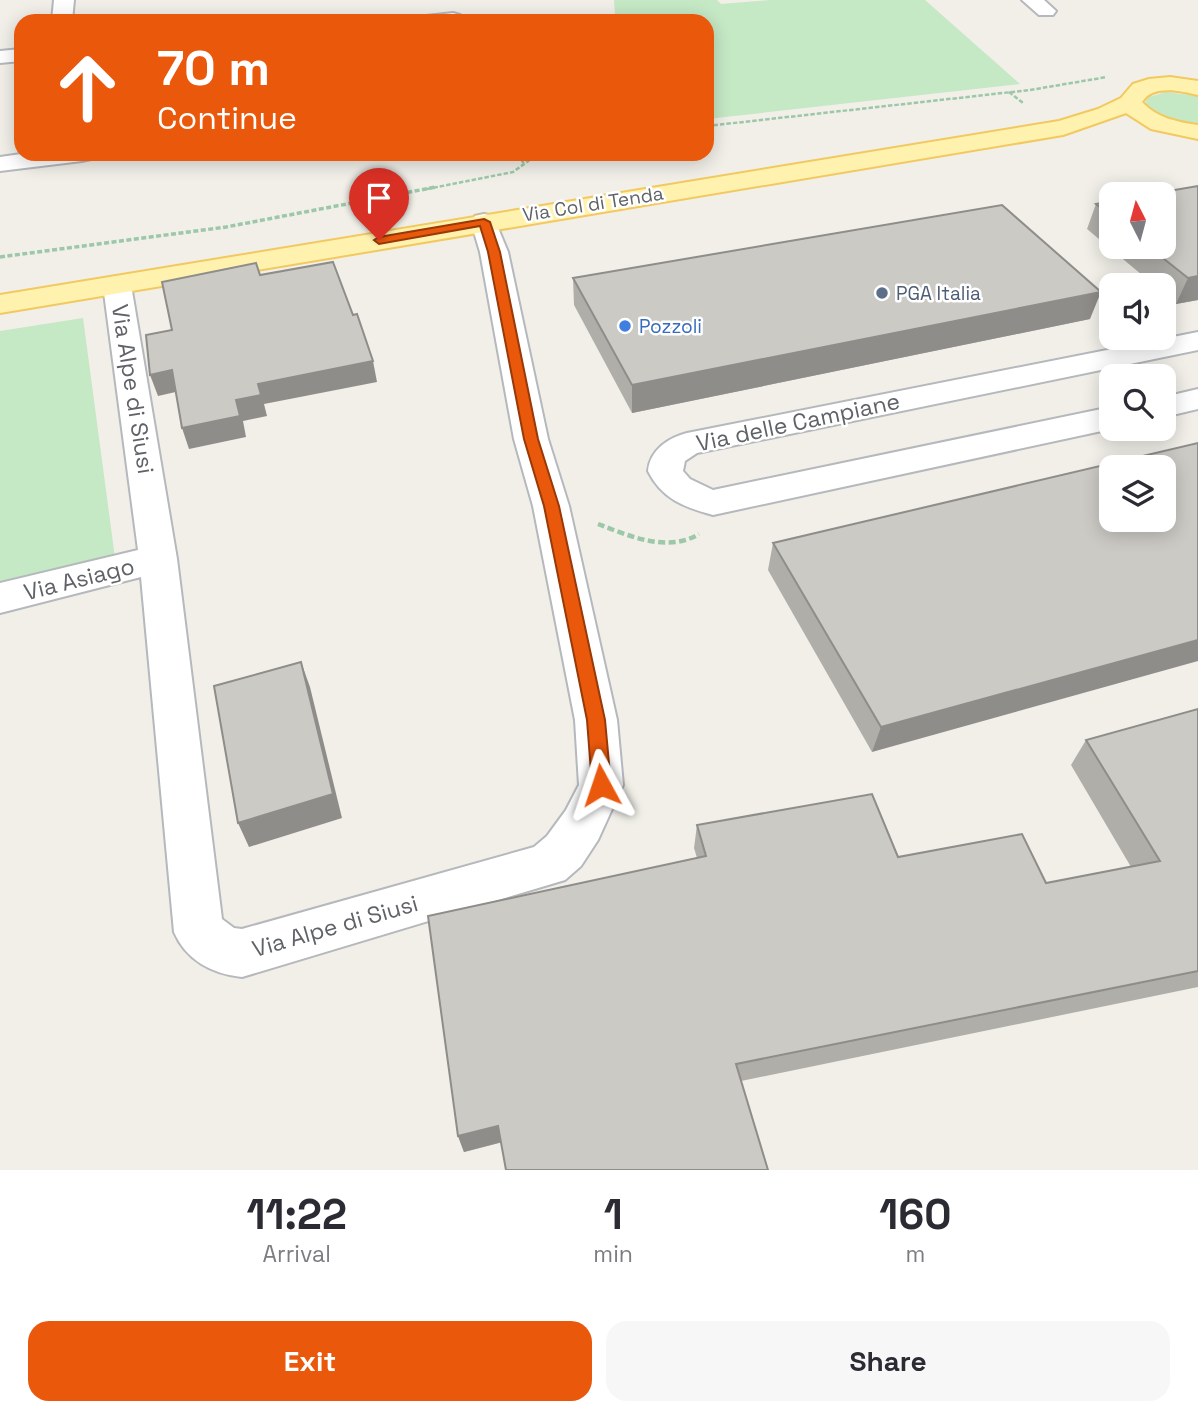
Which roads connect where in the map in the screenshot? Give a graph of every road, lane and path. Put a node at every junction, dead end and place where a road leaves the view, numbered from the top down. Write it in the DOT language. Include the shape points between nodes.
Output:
graph roads {
  1 [pos="1109,77"];
  2 [pos="1198,88"];
  3 [pos="1130,102"];
  4 [pos="714,125"];
  5 [pos="1063,128"];
  6 [pos="1186,131"];
  7 [pos="25,161"];
  8 [pos="522,161"];
  9 [pos="528,161"];
  10 [pos="0,164"];
  11 [pos="524,164"];
  12 [pos="484,222"];
  13 [pos="0,257"];
  14 [pos="117,285"];
  15 [pos="0,304"];
  16 [pos="1198,341"];
  17 [pos="1047,371"];
  18 [pos="1198,400"];
  19 [pos="1176,405"];
  20 [pos="1099,416"];
  21 [pos="1099,421"];
  22 [pos="713,503"];
  23 [pos="551,506"];
  24 [pos="158,559"];
  25 [pos="0,598"];
  1 -- 4 [label="path"];
  2 -- 3 [label="main road, Via Col di Tenda" via="1152,85 1132,94"];
  3 -- 5 [label="main road, Via Col di Tenda"];
  3 -- 6 [label="main road, Via Col di Tenda" via="1148,119"];
  5 -- 6 [label="main road, Via Col di Tenda"];
  5 -- 12 [label="main road, Via Col di Tenda"];
  7 -- 10 [label="street"];
  8 -- 11 [label="path"];
  9 -- 11 [label="path"];
  11 -- 13 [label="path" via="513,172 238,225"];
  12 -- 14 [label="main road, Via Col di Tenda"];
  12 -- 23 [label="street, Via Alpe di Siusi" via="531,439"];
  14 -- 15 [label="main road, Via Col di Tenda"];
  14 -- 24 [label="street, Via Alpe di Siusi"];
  16 -- 17 [label="street, Via delle Campiane"];
  17 -- 20 [label="street"];
  17 -- 22 [label="street, Via delle Campiane" via="687,444 672,451 666,475 676,488"];
  18 -- 19 [label="street"];
  21 -- 22 [label="street"];
  22 -- 23 [label="path" via="705,528 694,539 673,542 628,537"];
  23 -- 24 [label="street, Via Alpe di Siusi" via="596,720 601,785 582,825 548,865 243,953 225,951 199,932"];
  24 -- 25 [label="street, Via Asiago"];
}
